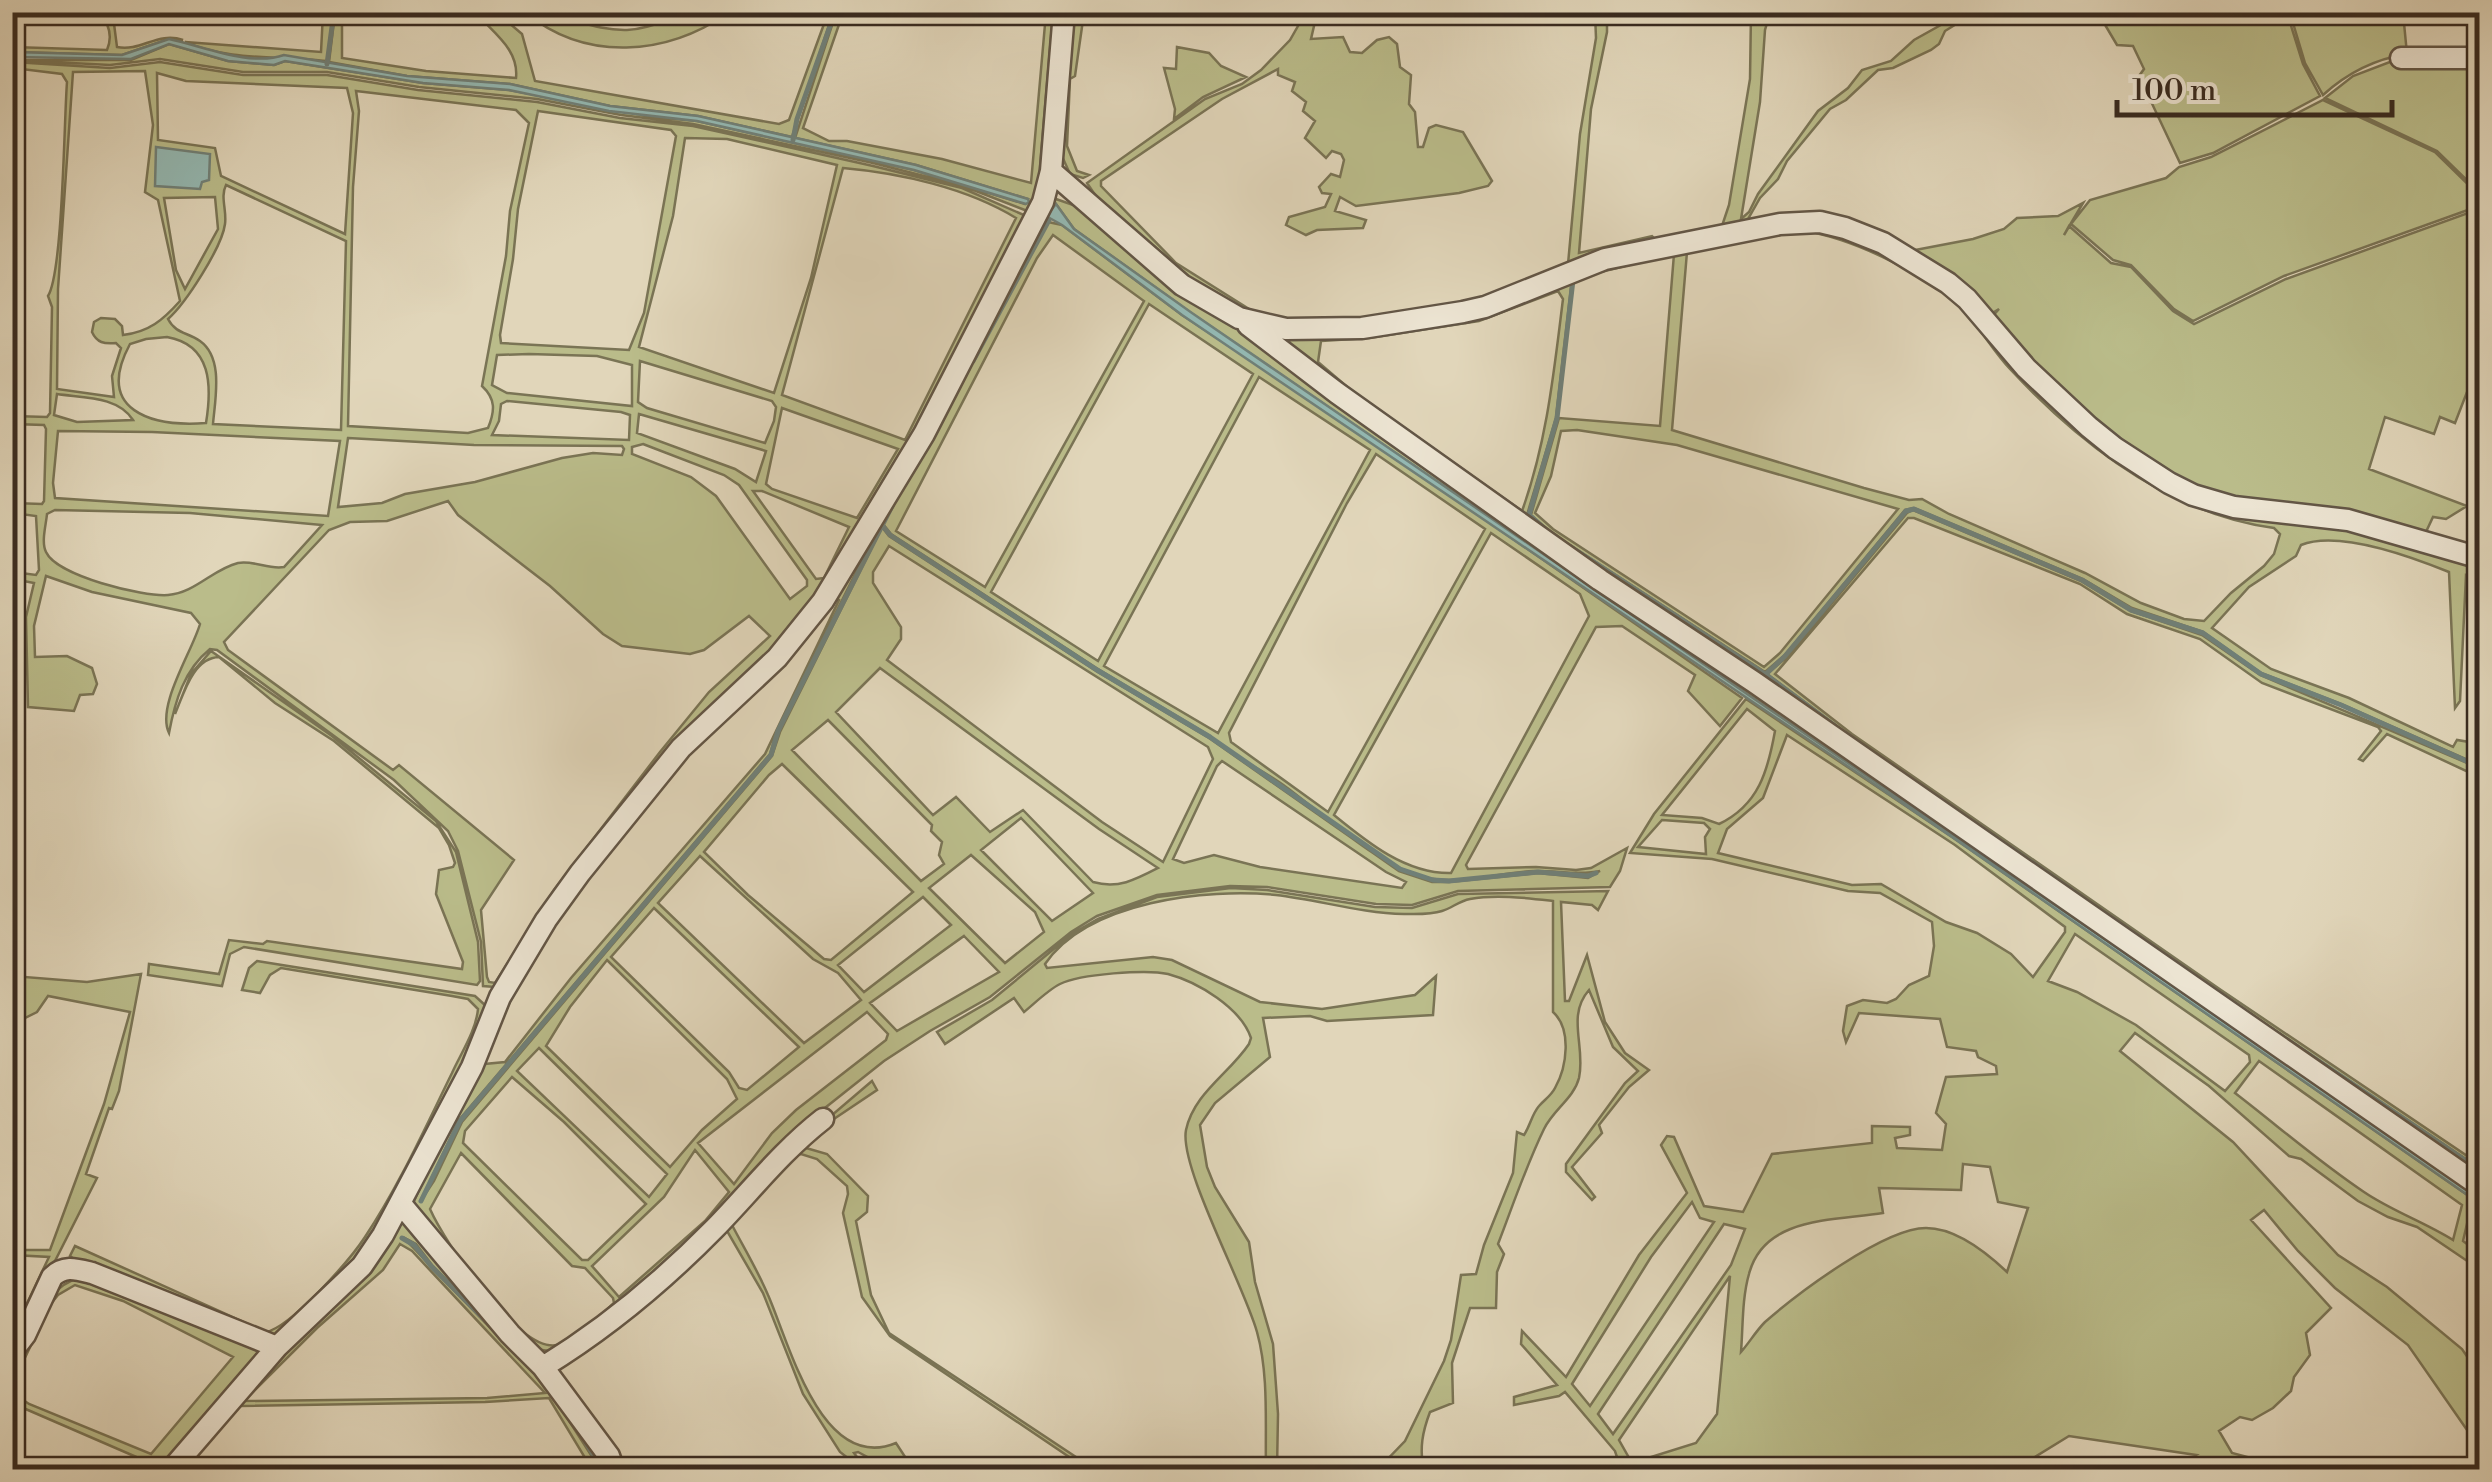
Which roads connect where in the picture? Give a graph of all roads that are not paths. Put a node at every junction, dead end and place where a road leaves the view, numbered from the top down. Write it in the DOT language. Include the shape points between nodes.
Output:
graph roads {
  1 [pos="1064,12"];
  2 [pos="2401,58"];
  3 [pos="2480,58"];
  4 [pos="1051,171"];
  5 [pos="1239,318"];
  6 [pos="2480,558"];
  7 [pos="823,1119"];
  8 [pos="2480,1186"];
  9 [pos="401,1204"];
  10 [pos="277,1348"];
  11 [pos="12,1352"];
  12 [pos="543,1367"];
  13 [pos="171,1470"];
  14 [pos="614,1470"];
  1 -- 4 [label="street"];
  2 -- 3 [label="street"];
  4 -- 5 [label="street" via="1182,285"];
  4 -- 9 [label="street" via="991,307 849,562 799,634 700,727 642,793 546,920 500,997"];
  5 -- 6 [label="street" via="1312,330 1440,316 1485,307 1605,259 1820,222 1883,243 1936,274 2089,427 2168,483 2234,507 2348,520"];
  5 -- 8 [label="street" via="1600,580"];
  7 -- 12 [label="street" via="654,1284"];
  9 -- 10 [label="street" via="362,1266"];
  9 -- 12 [label="street"];
  10 -- 11 [label="street" via="70,1267 52,1278"];
  10 -- 13 [label="street"];
  12 -- 14 [label="street"];
}
